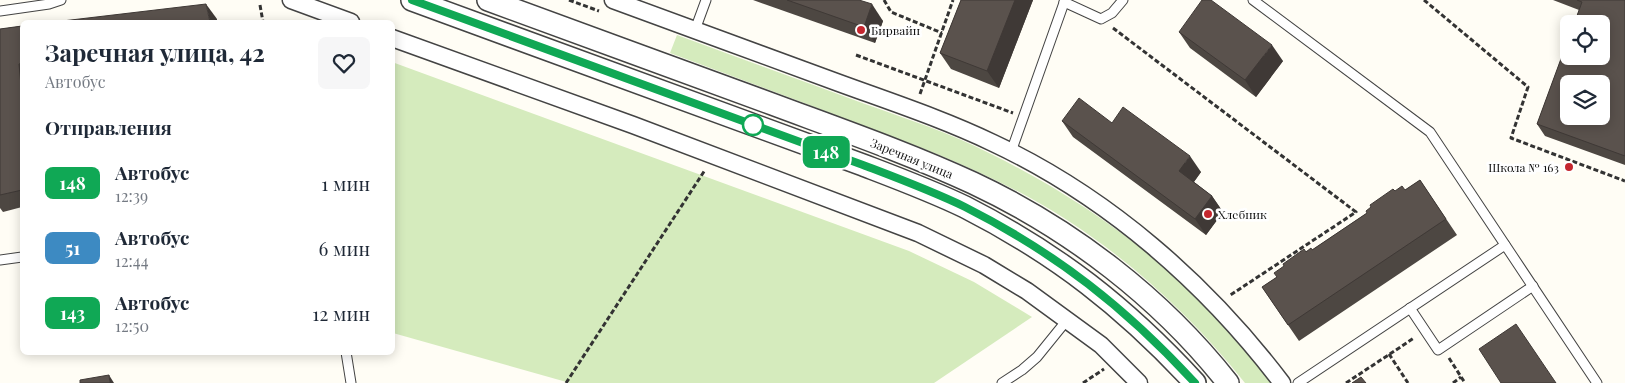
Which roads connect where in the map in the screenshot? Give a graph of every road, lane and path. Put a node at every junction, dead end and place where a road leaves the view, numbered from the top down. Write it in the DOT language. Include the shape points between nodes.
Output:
graph roads {
  1 [pos="61,0"];
  2 [pos="291,0"];
  3 [pos="412,0"];
  4 [pos="488,0"];
  5 [pos="613,0"];
  6 [pos="706,0"];
  7 [pos="884,0"];
  8 [pos="953,0"];
  9 [pos="1123,0"];
  10 [pos="1253,0"];
  11 [pos="1424,0"];
  12 [pos="1064,1"];
  13 [pos="260,5"];
  14 [pos="0,11"];
  15 [pos="325,18"];
  16 [pos="1101,19"];
  17 [pos="263,20"];
  18 [pos="338,20"];
  19 [pos="695,30"];
  20 [pos="942,33"];
  21 [pos="395,39"];
  22 [pos="856,55"];
  23 [pos="925,80"];
  24 [pos="917,101"];
  25 [pos="1023,117"];
  26 [pos="1010,152"];
  27 [pos="705,169"];
  28 [pos="1625,181"];
  29 [pos="1505,245"];
  30 [pos="20,257"];
  31 [pos="0,260"];
  32 [pos="1533,286"];
  33 [pos="1224,299"];
  34 [pos="1410,308"];
  35 [pos="1067,320"];
  36 [pos="1424,330"];
  37 [pos="1389,354"];
  38 [pos="346,355"];
  39 [pos="1452,363"];
  40 [pos="1104,369"];
  41 [pos="1461,377"];
  42 [pos="351,383"];
  43 [pos="566,383"];
  44 [pos="1002,383"];
  45 [pos="1084,383"];
  46 [pos="1139,383"];
  47 [pos="1195,383"];
  48 [pos="1228,383"];
  49 [pos="1282,383"];
  50 [pos="1298,383"];
  51 [pos="1346,383"];
  52 [pos="1408,383"];
  53 [pos="1453,383"];
  54 [pos="1465,383"];
  55 [pos="1598,383"];
  1 -- 14 [label="lane"];
  2 -- 15 [label="street"];
  3 -- 47 [label="street, Заречная улица" via="863,165 963,206 1045,252 1084,280 1133,320"];
  4 -- 48 [label="street, Заречная улица" via="815,120 997,195 1060,231 1143,294 1182,330"];
  5 -- 19 [label="street"];
  6 -- 19 [label="lane"];
  7 -- 20 [label="path" via="891,12"];
  8 -- 20 [label="path"];
  9 -- 16 [label="lane" via="1112,13"];
  10 -- 29 [label="lane" via="1430,132"];
  11 -- 28 [label="path" via="1528,87 1511,138"];
  12 -- 16 [label="lane"];
  12 -- 25 [label="lane"];
  13 -- 17 [label="path"];
  15 -- 18 [label="street"];
  16 -- 33 [label="path" via="1356,212"];
  19 -- 26 [label="street" via="938,119"];
  20 -- 23 [label="path"];
  21 -- 35 [label="street" via="918,233 984,265"];
  22 -- 23 [label="path"];
  23 -- 24 [label="path"];
  23 -- 25 [label="path"];
  25 -- 26 [label="lane"];
  26 -- 49 [label="street" via="1100,206 1152,245 1200,289 1254,346"];
  27 -- 43 [label="path"];
  29 -- 32 [label="lane"];
  29 -- 34 [label="lane"];
  30 -- 31 [label="lane"];
  32 -- 36 [label="lane" via="1438,350"];
  32 -- 55 [label="lane"];
  34 -- 36 [label="lane"];
  34 -- 50 [label="lane"];
  35 -- 44 [label="lane" via="1037,357"];
  35 -- 46 [label="street" via="1100,345"];
  36 -- 37 [label="path"];
  37 -- 51 [label="path"];
  37 -- 52 [label="path"];
  38 -- 42 [label="lane"];
  39 -- 41 [label="path"];
  40 -- 45 [label="path"];
  41 -- 53 [label="path"];
  41 -- 54 [label="path"];
}
